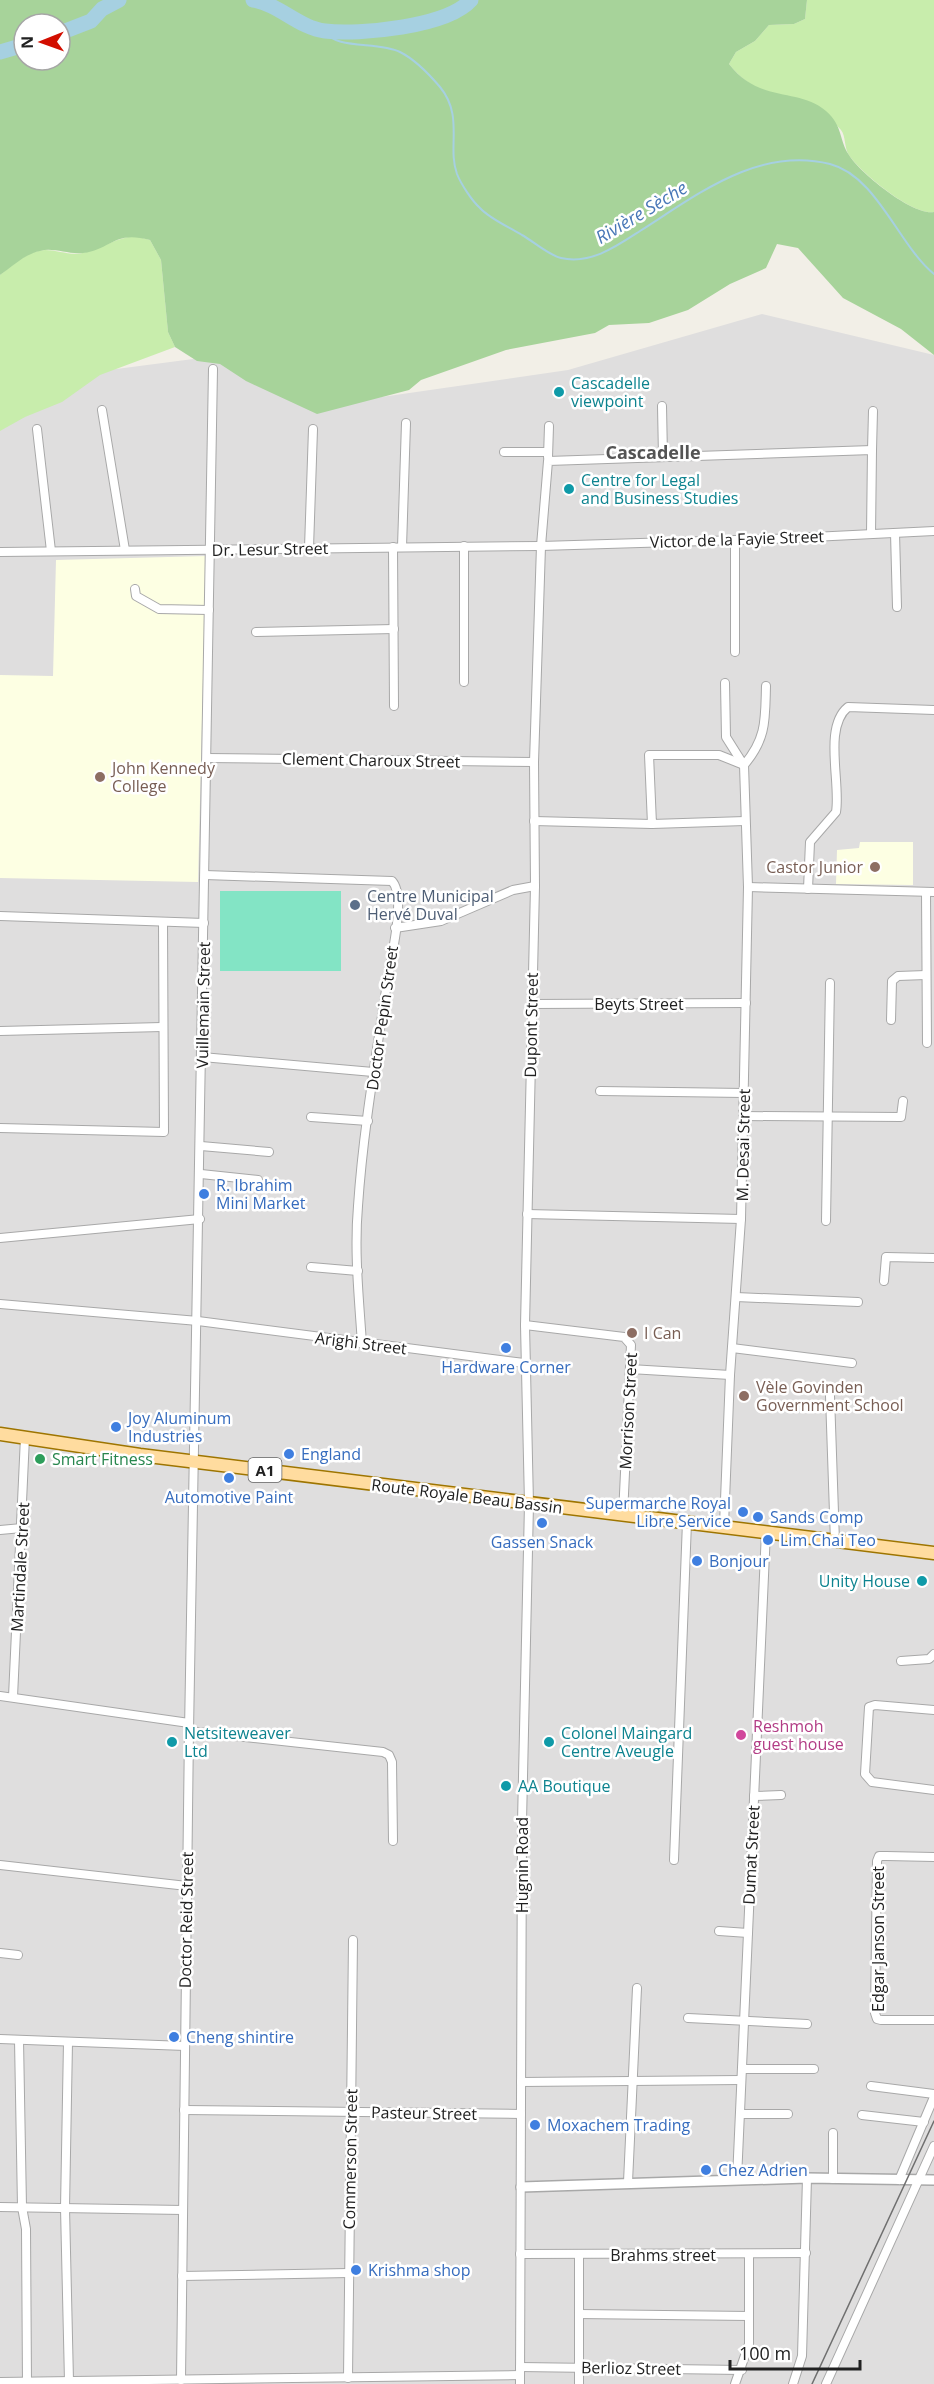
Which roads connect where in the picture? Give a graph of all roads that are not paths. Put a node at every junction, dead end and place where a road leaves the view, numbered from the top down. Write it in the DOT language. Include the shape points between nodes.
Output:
graph roads {
  1 [pos="213,369"];
  2 [pos="662,406"];
  3 [pos="102,410"];
  4 [pos="873,411"];
  5 [pos="406,423"];
  6 [pos="549,426"];
  7 [pos="37,429"];
  8 [pos="314,429"];
  9 [pos="872,450"];
  10 [pos="504,452"];
  11 [pos="548,452"];
  12 [pos="663,457"];
  13 [pos="548,462"];
  14 [pos="934,531"];
  15 [pos="895,533"];
  16 [pos="871,534"];
  17 [pos="735,540"];
  18 [pos="464,546"];
  19 [pos="541,546"];
  20 [pos="393,547"];
  21 [pos="402,547"];
  22 [pos="309,548"];
  23 [pos="210,549"];
  24 [pos="125,550"];
  25 [pos="51,551"];
  26 [pos="0,552"];
  27 [pos="135,590"];
  28 [pos="897,607"];
  29 [pos="209,610"];
  30 [pos="394,629"];
  31 [pos="256,632"];
  32 [pos="735,651"];
  33 [pos="464,682"];
  34 [pos="725,682"];
  35 [pos="766,686"];
  36 [pos="394,706"];
  37 [pos="934,710"];
  38 [pos="207,758"];
  39 [pos="534,762"];
  40 [pos="744,765"];
  41 [pos="534,821"];
  42 [pos="745,821"];
  43 [pos="652,824"];
  44 [pos="205,875"];
  45 [pos="535,886"];
  46 [pos="748,887"];
  47 [pos="808,889"];
  48 [pos="930,892"];
  49 [pos="0,916"];
  50 [pos="163,922"];
  51 [pos="204,923"];
  52 [pos="395,928"];
  53 [pos="926,975"];
  54 [pos="830,983"];
  55 [pos="746,1003"];
  56 [pos="531,1004"];
  57 [pos="891,1020"];
  58 [pos="162,1027"];
  59 [pos="0,1031"];
  60 [pos="927,1043"];
  61 [pos="202,1057"];
  62 [pos="373,1072"];
  63 [pos="600,1091"];
  64 [pos="744,1093"];
  65 [pos="903,1101"];
  66 [pos="826,1115"];
  67 [pos="310,1116"];
  68 [pos="743,1116"];
  69 [pos="368,1121"];
  70 [pos="0,1128"];
  71 [pos="201,1146"];
  72 [pos="269,1152"];
  73 [pos="201,1174"];
  74 [pos="258,1180"];
  75 [pos="527,1214"];
  76 [pos="200,1219"];
  77 [pos="741,1219"];
  78 [pos="826,1221"];
  79 [pos="0,1238"];
  80 [pos="934,1258"];
  81 [pos="311,1267"];
  82 [pos="358,1271"];
  83 [pos="884,1281"];
  84 [pos="736,1297"];
  85 [pos="858,1302"];
  86 [pos="0,1304"];
  87 [pos="198,1321"];
  88 [pos="525,1325"];
  89 [pos="362,1344"];
  90 [pos="732,1348"];
  91 [pos="524,1363"];
  92 [pos="852,1363"];
  93 [pos="630,1369"];
  94 [pos="730,1375"];
  95 [pos="830,1396"];
  96 [pos="0,1434"];
  97 [pos="25,1437"];
  98 [pos="196,1461"];
  99 [pos="529,1504"];
  100 [pos="623,1515"];
  101 [pos="687,1522"];
  102 [pos="724,1526"];
  103 [pos="22,1528"];
  104 [pos="0,1530"];
  105 [pos="766,1531"];
  106 [pos="835,1542"];
  107 [pos="934,1553"];
  108 [pos="934,1654"];
  109 [pos="901,1661"];
  110 [pos="0,1696"];
  111 [pos="13,1697"];
  112 [pos="934,1710"];
  113 [pos="189,1727"];
  114 [pos="934,1790"];
  115 [pos="781,1795"];
  116 [pos="754,1796"];
  117 [pos="393,1841"];
  118 [pos="934,1857"];
  119 [pos="674,1860"];
  120 [pos="0,1865"];
  121 [pos="187,1886"];
  122 [pos="719,1931"];
  123 [pos="748,1933"];
  124 [pos="353,1941"];
  125 [pos="0,1953"];
  126 [pos="18,1955"];
  127 [pos="637,1988"];
  128 [pos="688,2018"];
  129 [pos="744,2019"];
  130 [pos="934,2020"];
  131 [pos="807,2024"];
  132 [pos="0,2039"];
  133 [pos="19,2040"];
  134 [pos="68,2042"];
  135 [pos="185,2046"];
  136 [pos="742,2069"];
  137 [pos="814,2069"];
  138 [pos="741,2080"];
  139 [pos="521,2082"];
  140 [pos="633,2083"];
  141 [pos="872,2086"];
  142 [pos="934,2096"];
  143 [pos="184,2110"];
  144 [pos="350,2112"];
  145 [pos="521,2114"];
  146 [pos="740,2114"];
  147 [pos="788,2114"];
  148 [pos="862,2115"];
  149 [pos="924,2122"];
  150 [pos="832,2133"];
  151 [pos="934,2146"];
  152 [pos="807,2178"];
  153 [pos="833,2179"];
  154 [pos="737,2180"];
  155 [pos="899,2180"];
  156 [pos="919,2180"];
  157 [pos="934,2180"];
  158 [pos="628,2182"];
  159 [pos="521,2187"];
  160 [pos="0,2206"];
  161 [pos="22,2207"];
  162 [pos="65,2208"];
  163 [pos="183,2210"];
  164 [pos="806,2253"];
  165 [pos="520,2254"];
  166 [pos="579,2254"];
  167 [pos="749,2255"];
  168 [pos="349,2273"];
  169 [pos="182,2276"];
  170 [pos="579,2314"];
  171 [pos="749,2316"];
  172 [pos="579,2367"];
  173 [pos="742,2370"];
  174 [pos="520,2375"];
  175 [pos="348,2378"];
  176 [pos="181,2380"];
  177 [pos="69,2381"];
  178 [pos="0,2382"];
  179 [pos="108,2382"];
  180 [pos="27,2383"];
  181 [pos="579,2384"];
  182 [pos="735,2384"];
  183 [pos="793,2384"];
  184 [pos="826,2384"];
  1 -- 23 [label="street, Vuillemain Street"];
  2 -- 12 [label="street"];
  3 -- 24 [label="street"];
  4 -- 9 [label="street"];
  5 -- 21 [label="street"];
  6 -- 11 [label="street, Dupont Street"];
  7 -- 25 [label="street"];
  8 -- 22 [label="street"];
  9 -- 12 [label="street"];
  9 -- 16 [label="street"];
  10 -- 11 [label="street"];
  11 -- 13 [label="street, Dupont Street"];
  12 -- 13 [label="street"];
  13 -- 19 [label="street, Dupont Street"];
  14 -- 15 [label="street, Victor de la Fayie Street"];
  15 -- 16 [label="street, Victor de la Fayie Street"];
  15 -- 28 [label="street"];
  16 -- 17 [label="street, Victor de la Fayie Street"];
  17 -- 19 [label="street, Victor de la Fayie Street"];
  17 -- 32 [label="street"];
  18 -- 19 [label="street, Dr. Lesur Street"];
  18 -- 21 [label="street, Dr. Lesur Street"];
  18 -- 33 [label="street"];
  19 -- 39 [label="street, Dupont Street"];
  20 -- 21 [label="street, Dr. Lesur Street"];
  20 -- 22 [label="street, Dr. Lesur Street"];
  20 -- 30 [label="street"];
  22 -- 23 [label="street, Dr. Lesur Street"];
  23 -- 24 [label="street, Dr. Lesur Street"];
  23 -- 29 [label="street, Vuillemain Street"];
  24 -- 25 [label="street, Dr. Lesur Street"];
  25 -- 26 [label="street, Dr. Lesur Street"];
  27 -- 29 [label="street" via="136,596 159,609"];
  29 -- 38 [label="street, Vuillemain Street"];
  30 -- 31 [label="street"];
  30 -- 36 [label="street"];
  34 -- 40 [label="street" via="726,737"];
  35 -- 40 [label="street" via="764,731 756,752"];
  37 -- 47 [label="street" via="848,707 838,720 836,812 810,842"];
  38 -- 39 [label="street, Clement Charoux Street"];
  38 -- 44 [label="street, Vuillemain Street"];
  39 -- 41 [label="street, Dupont Street"];
  40 -- 42 [label="street, M. Desai Street"];
  40 -- 43 [label="street" via="718,755 649,755"];
  41 -- 43 [label="street"];
  41 -- 45 [label="street, Dupont Street"];
  42 -- 43 [label="street"];
  42 -- 46 [label="street, M. Desai Street"];
  44 -- 51 [label="street, Vuillemain Street"];
  44 -- 52 [label="street, Doctor Pepin Street" via="392,881 399,894"];
  45 -- 52 [label="street" via="513,890 441,921"];
  45 -- 56 [label="street, Dupont Street"];
  46 -- 47 [label="street"];
  46 -- 55 [label="street, M. Desai Street"];
  47 -- 48 [label="street"];
  48 -- 53 [label="street"];
  49 -- 50 [label="street"];
  50 -- 51 [label="street"];
  50 -- 58 [label="street"];
  51 -- 61 [label="street, Vuillemain Street"];
  52 -- 62 [label="street, Doctor Pepin Street"];
  53 -- 57 [label="street" via="898,976 892,981"];
  53 -- 60 [label="street"];
  54 -- 66 [label="street"];
  55 -- 56 [label="street, Beyts Street"];
  55 -- 64 [label="street, M. Desai Street"];
  56 -- 75 [label="street, Dupont Street"];
  58 -- 59 [label="street"];
  58 -- 70 [label="street" via="164,1132"];
  61 -- 62 [label="street"];
  61 -- 71 [label="street, Vuillemain Street"];
  62 -- 69 [label="street, Doctor Pepin Street"];
  63 -- 64 [label="street"];
  64 -- 68 [label="street, M. Desai Street"];
  65 -- 66 [label="street" via="901,1117"];
  66 -- 68 [label="street"];
  66 -- 78 [label="street"];
  67 -- 69 [label="street"];
  68 -- 77 [label="street, M. Desai Street"];
  69 -- 82 [label="street, Doctor Pepin Street" via="358,1206"];
  71 -- 72 [label="street"];
  71 -- 73 [label="street, Vuillemain Street"];
  73 -- 74 [label="street"];
  73 -- 76 [label="street, Vuillemain Street"];
  75 -- 77 [label="street"];
  75 -- 88 [label="street, Dupont Street"];
  76 -- 79 [label="street"];
  76 -- 87 [label="street, Vuillemain Street"];
  77 -- 84 [label="street, M. Desai Street"];
  80 -- 83 [label="street" via="889,1256 885,1259"];
  81 -- 82 [label="street"];
  82 -- 89 [label="street, Doctor Pepin Street"];
  84 -- 85 [label="street"];
  84 -- 90 [label="street, M. Desai Street"];
  86 -- 87 [label="street, Arighi Street"];
  87 -- 89 [label="street, Arighi Street"];
  87 -- 98 [label="street, Vuillemain Street"];
  88 -- 91 [label="street, Dupont Street"];
  88 -- 93 [label="street, Morrison Street" via="624,1336 631,1344"];
  89 -- 91 [label="street, Arighi Street"];
  90 -- 92 [label="street"];
  90 -- 94 [label="street, M. Desai Street"];
  91 -- 99 [label="street, Dupont Street"];
  93 -- 94 [label="street"];
  93 -- 100 [label="street, Morrison Street"];
  94 -- 102 [label="street, M. Desai Street"];
  95 -- 106 [label="street"];
  96 -- 97 [label="main road, Route Royale Beau Bassin / A1"];
  97 -- 98 [label="main road, Route Royale Beau Bassin / A1"];
  97 -- 103 [label="street, Martindale Street"];
  98 -- 99 [label="main road, Route Royale Beau Bassin / A1"];
  98 -- 113 [label="street, Doctor Reid Street"];
  99 -- 100 [label="main road, Route Royale Beau Bassin / A1"];
  99 -- 139 [label="street, Hugnin Road"];
  100 -- 101 [label="main road, Route Royale Beau Bassin / A1"];
  101 -- 102 [label="main road, Route Royale Beau Bassin / A1"];
  101 -- 119 [label="street"];
  102 -- 105 [label="main road, Route Royale Beau Bassin / A1"];
  103 -- 104 [label="street"];
  103 -- 111 [label="street, Martindale Street"];
  105 -- 106 [label="main road, Route Royale Beau Bassin / A1"];
  105 -- 116 [label="street, Dumat Street"];
  106 -- 107 [label="main road, Route Royale Beau Bassin / A1"];
  108 -- 109 [label="street" via="928,1659"];
  110 -- 111 [label="street"];
  111 -- 113 [label="street"];
  112 -- 114 [label="street" via="875,1704 869,1707 865,1774 872,1782"];
  113 -- 117 [label="street" via="389,1755"];
  113 -- 121 [label="street, Doctor Reid Street"];
  115 -- 116 [label="street"];
  116 -- 123 [label="street, Dumat Street"];
  118 -- 130 [label="street, Edgar Janson Street" via="879,1856 877,1861 875,2013 881,2020"];
  120 -- 121 [label="street"];
  121 -- 135 [label="street, Doctor Reid Street"];
  122 -- 123 [label="street"];
  123 -- 129 [label="street, Dumat Street"];
  124 -- 144 [label="street, Commerson Street"];
  125 -- 126 [label="street"];
  127 -- 140 [label="street"];
  128 -- 129 [label="street"];
  129 -- 131 [label="street"];
  129 -- 136 [label="street, Dumat Street"];
  132 -- 133 [label="street"];
  133 -- 134 [label="street"];
  133 -- 161 [label="street"];
  134 -- 135 [label="street"];
  134 -- 162 [label="street"];
  135 -- 143 [label="street, Doctor Reid Street"];
  136 -- 137 [label="street"];
  136 -- 138 [label="street, Dumat Street"];
  138 -- 140 [label="street"];
  138 -- 146 [label="street, Dumat Street"];
  139 -- 140 [label="street"];
  139 -- 145 [label="street, Hugnin Road"];
  140 -- 158 [label="street"];
  141 -- 142 [label="street"];
  142 -- 149 [label="street"];
  143 -- 144 [label="street, Pasteur Street"];
  143 -- 163 [label="street, Doctor Reid Street"];
  144 -- 145 [label="street, Pasteur Street"];
  144 -- 168 [label="street, Commerson Street"];
  145 -- 159 [label="street"];
  146 -- 147 [label="street"];
  146 -- 154 [label="street, Dumat Street"];
  148 -- 149 [label="street"];
  149 -- 155 [label="street"];
  150 -- 153 [label="street"];
  151 -- 156 [label="street"];
  152 -- 153 [label="street"];
  152 -- 154 [label="street"];
  152 -- 164 [label="street"];
  153 -- 155 [label="street"];
  154 -- 158 [label="street"];
  155 -- 156 [label="street"];
  156 -- 157 [label="street"];
  156 -- 184 [label="street"];
  158 -- 159 [label="street"];
  159 -- 165 [label="street"];
  160 -- 161 [label="street"];
  161 -- 162 [label="street"];
  161 -- 180 [label="street" via="26,2229"];
  162 -- 163 [label="street"];
  162 -- 177 [label="street"];
  163 -- 169 [label="street, Doctor Reid Street"];
  164 -- 167 [label="street, Brahms street"];
  164 -- 183 [label="street" via="802,2356"];
  165 -- 166 [label="street, Brahms street"];
  165 -- 174 [label="street"];
  166 -- 167 [label="street, Brahms street"];
  166 -- 170 [label="street"];
  167 -- 171 [label="street"];
  168 -- 169 [label="street"];
  168 -- 175 [label="street, Commerson Street"];
  169 -- 176 [label="street, Doctor Reid Street"];
  170 -- 171 [label="street"];
  170 -- 172 [label="street"];
  171 -- 173 [label="street" via="749,2344"];
  172 -- 173 [label="street, Berlioz Street"];
  172 -- 174 [label="street, Berlioz Street"];
  172 -- 181 [label="street"];
  173 -- 182 [label="street"];
  174 -- 175 [label="street, Berlioz Street"];
  175 -- 176 [label="street, Berlioz Street"];
  176 -- 179 [label="street, Berlioz Street"];
  177 -- 179 [label="street, Berlioz Street"];
  177 -- 180 [label="street, Berlioz Street"];
  178 -- 180 [label="street, Berlioz Street"];
}
